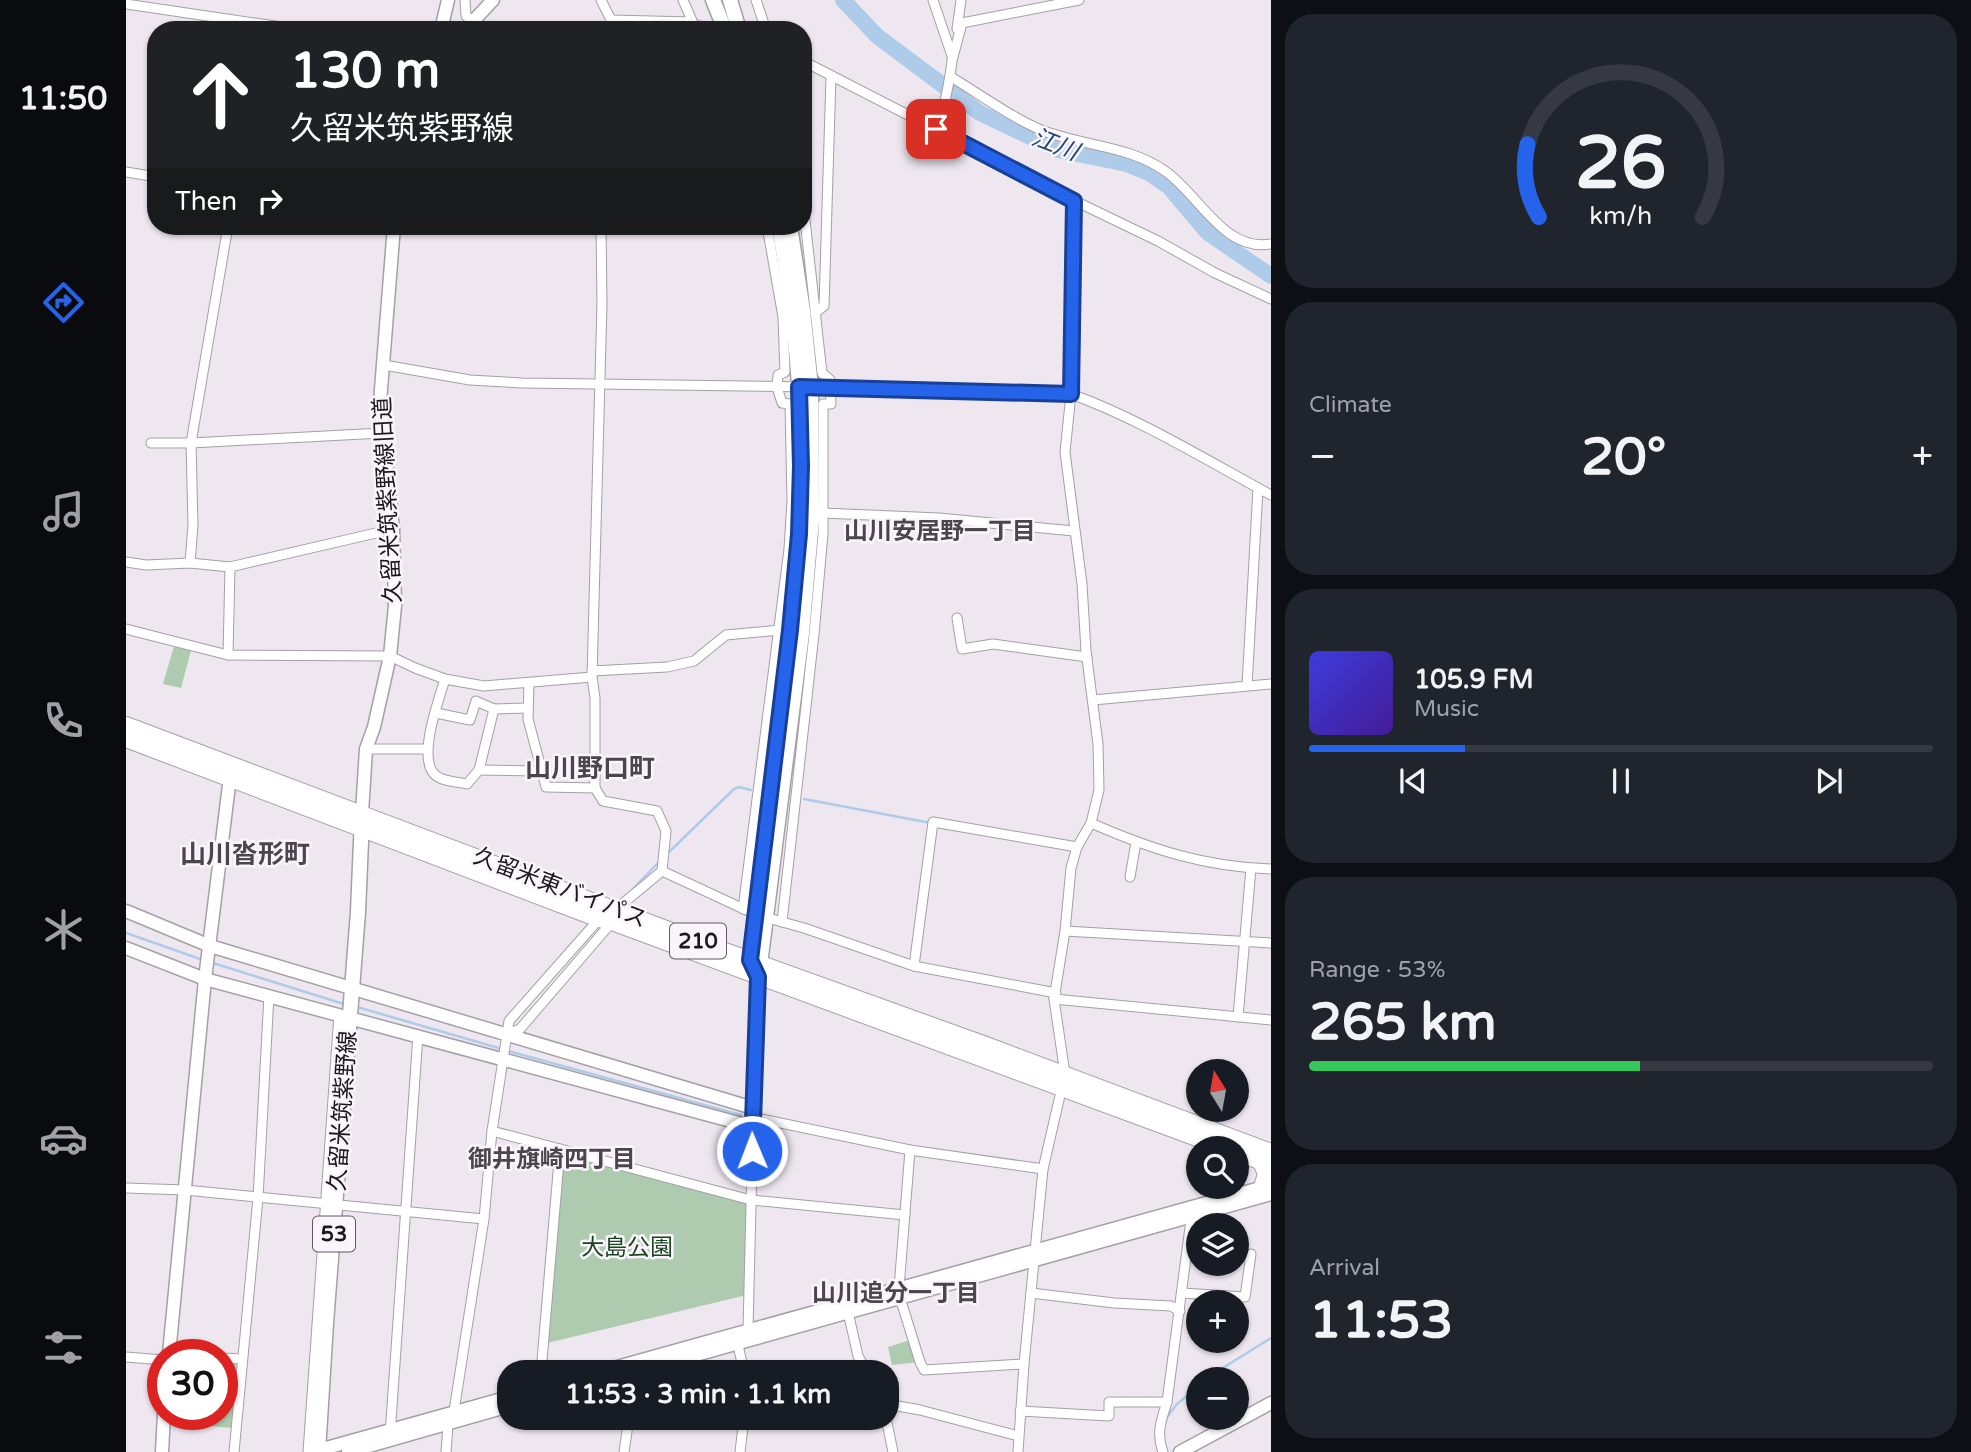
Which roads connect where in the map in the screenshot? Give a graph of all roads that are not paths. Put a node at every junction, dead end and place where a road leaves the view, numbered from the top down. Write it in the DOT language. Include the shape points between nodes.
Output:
graph roads {
  1 [pos="448,0"];
  2 [pos="465,0"];
  3 [pos="493,0"];
  4 [pos="601,0"];
  5 [pos="683,0"];
  6 [pos="713,0"];
  7 [pos="730,0"];
  8 [pos="756,0"];
  9 [pos="933,0"];
  10 [pos="961,0"];
  11 [pos="1079,0"];
  12 [pos="126,5"];
  13 [pos="239,21"];
  14 [pos="443,21"];
  15 [pos="468,21"];
  16 [pos="474,21"];
  17 [pos="609,21"];
  18 [pos="692,21"];
  19 [pos="721,21"];
  20 [pos="736,21"];
  21 [pos="763,21"];
  22 [pos="953,57"];
  23 [pos="812,66"];
  24 [pos="831,76"];
  25 [pos="951,77"];
  26 [pos="936,129"];
  27 [pos="126,172"];
  28 [pos="147,176"];
  29 [pos="1074,201"];
  30 [pos="226,235"];
  31 [pos="393,235"];
  32 [pos="601,235"];
  33 [pos="769,235"];
  34 [pos="780,235"];
  35 [pos="791,235"];
  36 [pos="807,235"];
  37 [pos="1271,244"];
  38 [pos="1271,299"];
  39 [pos="816,313"];
  40 [pos="384,365"];
  41 [pos="599,384"];
  42 [pos="777,387"];
  43 [pos="805,387"];
  44 [pos="831,388"];
  45 [pos="1071,394"];
  46 [pos="382,433"];
  47 [pos="151,443"];
  48 [pos="191,443"];
  49 [pos="1258,488"];
  50 [pos="1271,495"];
  51 [pos="823,513"];
  52 [pos="393,529"];
  53 [pos="1074,531"];
  54 [pos="126,562"];
  55 [pos="190,563"];
  56 [pos="230,567"];
  57 [pos="957,618"];
  58 [pos="126,629"];
  59 [pos="796,632"];
  60 [pos="228,655"];
  61 [pos="390,656"];
  62 [pos="1087,657"];
  63 [pos="592,674"];
  64 [pos="445,679"];
  65 [pos="529,683"];
  66 [pos="1271,684"];
  67 [pos="1247,686"];
  68 [pos="1093,700"];
  69 [pos="528,708"];
  70 [pos="494,709"];
  71 [pos="436,713"];
  72 [pos="126,725"];
  73 [pos="126,739"];
  74 [pos="426,748"];
  75 [pos="366,749"];
  76 [pos="479,770"];
  77 [pos="543,771"];
  78 [pos="230,777"];
  79 [pos="595,789"];
  80 [pos="361,820"];
  81 [pos="1091,823"];
  82 [pos="1136,842"];
  83 [pos="1077,847"];
  84 [pos="1251,868"];
  85 [pos="1271,869"];
  86 [pos="662,871"];
  87 [pos="1130,877"];
  88 [pos="126,911"];
  89 [pos="610,916"];
  90 [pos="762,916"];
  91 [pos="1065,931"];
  92 [pos="1244,941"];
  93 [pos="1271,943"];
  94 [pos="210,946"];
  95 [pos="126,948"];
  96 [pos="914,966"];
  97 [pos="757,967"];
  98 [pos="205,979"];
  99 [pos="351,991"];
  100 [pos="269,996"];
  101 [pos="1055,996"];
  102 [pos="344,1015"];
  103 [pos="1238,1017"];
  104 [pos="1271,1020"];
  105 [pos="507,1034"];
  106 [pos="418,1035"];
  107 [pos="501,1060"];
  108 [pos="1063,1081"];
  109 [pos="752,1117"];
  110 [pos="492,1131"];
  111 [pos="1195,1136"];
  112 [pos="560,1150"];
  113 [pos="910,1150"];
  114 [pos="1249,1156"];
  115 [pos="1268,1160"];
  116 [pos="1043,1169"];
  117 [pos="126,1188"];
  118 [pos="1268,1188"];
  119 [pos="185,1190"];
  120 [pos="258,1198"];
  121 [pos="751,1200"];
  122 [pos="331,1204"];
  123 [pos="406,1211"];
  124 [pos="1192,1212"];
  125 [pos="905,1215"];
  126 [pos="484,1219"];
  127 [pos="1251,1254"];
  128 [pos="1034,1256"];
  129 [pos="900,1293"];
  130 [pos="1031,1293"];
  131 [pos="1182,1293"];
  132 [pos="1180,1311"];
  133 [pos="848,1312"];
  134 [pos="748,1329"];
  135 [pos="171,1339"];
  136 [pos="737,1345"];
  137 [pos="126,1357"];
  138 [pos="147,1359"];
  139 [pos="238,1359"];
  140 [pos="242,1359"];
  141 [pos="542,1360"];
  142 [pos="641,1360"];
  143 [pos="680,1360"];
  144 [pos="741,1360"];
  145 [pos="860,1360"];
  146 [pos="1024,1364"];
  147 [pos="497,1399"];
  148 [pos="1167,1402"];
  149 [pos="1271,1403"];
  150 [pos="899,1406"];
  151 [pos="497,1409"];
  152 [pos="454,1411"];
  153 [pos="1020,1411"];
  154 [pos="447,1424"];
  155 [pos="163,1430"];
  156 [pos="627,1430"];
  157 [pos="743,1430"];
  158 [pos="888,1430"];
  159 [pos="390,1435"];
  160 [pos="1018,1436"];
  161 [pos="162,1452"];
  162 [pos="234,1452"];
  163 [pos="314,1452"];
  164 [pos="348,1452"];
  165 [pos="446,1452"];
  166 [pos="624,1452"];
  167 [pos="740,1452"];
  168 [pos="891,1452"];
  169 [pos="1018,1452"];
  170 [pos="1163,1452"];
  171 [pos="1181,1452"];
  1 -- 14 [label="street"];
  2 -- 15 [label="street"];
  3 -- 16 [label="street"];
  4 -- 17 [label="street"];
  5 -- 18 [label="street"];
  6 -- 19 [label="main road"];
  7 -- 20 [label="main road"];
  8 -- 21 [label="street"];
  9 -- 22 [label="street"];
  10 -- 22 [label="street"];
  11 -- 22 [label="street" via="962,23"];
  12 -- 13 [label="street"];
  22 -- 25 [label="street"];
  23 -- 24 [label="street"];
  24 -- 26 [label="street"];
  24 -- 39 [label="street" via="824,306"];
  25 -- 26 [label="street"];
  25 -- 37 [label="street" via="1041,130 1141,156 1168,172 1222,228 1258,246"];
  26 -- 29 [label="street"];
  27 -- 28 [label="street"];
  29 -- 38 [label="street"];
  29 -- 45 [label="street"];
  30 -- 48 [label="street"];
  31 -- 40 [label="street, 久留米筑紫野線旧道"];
  32 -- 41 [label="street"];
  33 -- 42 [label="street" via="783,317 785,372 778,375"];
  34 -- 43 [label="main road"];
  35 -- 43 [label="main road" via="803,311"];
  36 -- 39 [label="street"];
  39 -- 44 [label="street" via="822,373"];
  40 -- 41 [label="street" via="470,380"];
  40 -- 46 [label="street, 久留米筑紫野線旧道"];
  41 -- 42 [label="street"];
  41 -- 63 [label="street"];
  42 -- 43 [label="street"];
  42 -- 59 [label="street" via="782,403 790,404 789,550"];
  43 -- 44 [label="street"];
  43 -- 59 [label="main road" via="812,519"];
  44 -- 45 [label="street"];
  44 -- 51 [label="street" via="831,404 822,404"];
  45 -- 49 [label="street"];
  45 -- 53 [label="street" via="1065,452"];
  46 -- 48 [label="street"];
  46 -- 52 [label="street, 久留米筑紫野線旧道"];
  47 -- 48 [label="street"];
  48 -- 55 [label="street"];
  49 -- 50 [label="street"];
  49 -- 67 [label="street"];
  51 -- 53 [label="street"];
  51 -- 59 [label="street" via="823,534"];
  52 -- 56 [label="street"];
  52 -- 61 [label="street, 久留米筑紫野線旧道" via="395,606"];
  53 -- 62 [label="street"];
  54 -- 55 [label="street"];
  55 -- 56 [label="street"];
  56 -- 60 [label="street"];
  57 -- 62 [label="street" via="962,649 993,644"];
  58 -- 60 [label="street"];
  59 -- 63 [label="street" via="726,635 694,661"];
  59 -- 90 [label="main road"];
  59 -- 90 [label="street"];
  60 -- 61 [label="street"];
  61 -- 64 [label="street"];
  61 -- 75 [label="street, 久留米筑紫野線旧道"];
  62 -- 68 [label="street"];
  63 -- 65 [label="street"];
  63 -- 79 [label="street"];
  64 -- 65 [label="street" via="484,686"];
  64 -- 71 [label="street"];
  65 -- 69 [label="street"];
  66 -- 67 [label="street"];
  67 -- 68 [label="street"];
  68 -- 81 [label="street" via="1099,790"];
  69 -- 70 [label="street"];
  69 -- 77 [label="street"];
  70 -- 71 [label="street" via="476,701 470,720"];
  70 -- 76 [label="street"];
  71 -- 74 [label="street"];
  72 -- 80 [label="highway, 久留米東バイパス / 210"];
  73 -- 78 [label="highway, 久留米東バイパス / 210"];
  74 -- 75 [label="street"];
  74 -- 76 [label="street" via="433,773 440,778 467,784"];
  75 -- 80 [label="street, 久留米筑紫野線旧道"];
  76 -- 77 [label="street"];
  77 -- 79 [label="street" via="546,787"];
  78 -- 80 [label="highway, 久留米東バイパス / 210"];
  78 -- 94 [label="street"];
  79 -- 86 [label="street" via="603,801 657,811 666,831"];
  80 -- 89 [label="highway, 久留米東バイパス / 210"];
  80 -- 99 [label="main road, 久留米筑紫野線 / 53"];
  81 -- 82 [label="street"];
  81 -- 83 [label="street"];
  82 -- 84 [label="street" via="1187,859"];
  82 -- 87 [label="street"];
  83 -- 91 [label="street"];
  83 -- 96 [label="street" via="933,822"];
  84 -- 85 [label="street"];
  84 -- 92 [label="street"];
  86 -- 89 [label="street"];
  86 -- 90 [label="street"];
  88 -- 94 [label="street"];
  89 -- 97 [label="highway, 久留米東バイパス / 210"];
  89 -- 105 [label="street" via="520,1029"];
  90 -- 96 [label="street"];
  90 -- 97 [label="main road"];
  91 -- 92 [label="street"];
  91 -- 101 [label="street"];
  92 -- 93 [label="street"];
  92 -- 103 [label="street"];
  94 -- 98 [label="street"];
  94 -- 99 [label="street"];
  95 -- 98 [label="street"];
  96 -- 101 [label="street"];
  97 -- 108 [label="highway, 久留米東バイパス / 210"];
  97 -- 109 [label="street"];
  98 -- 100 [label="street"];
  98 -- 119 [label="street"];
  99 -- 102 [label="main road, 久留米筑紫野線 / 53"];
  99 -- 105 [label="street"];
  100 -- 102 [label="street"];
  100 -- 120 [label="street"];
  101 -- 103 [label="street"];
  101 -- 108 [label="street"];
  102 -- 106 [label="street"];
  102 -- 122 [label="main road, 久留米筑紫野線 / 53"];
  103 -- 104 [label="street"];
  105 -- 107 [label="street"];
  105 -- 109 [label="street"];
  106 -- 107 [label="street"];
  106 -- 123 [label="street"];
  107 -- 109 [label="street"];
  107 -- 110 [label="street"];
  108 -- 111 [label="highway, 久留米東バイパス / 210"];
  108 -- 115 [label="highway, 久留米東バイパス / 210"];
  108 -- 116 [label="street"];
  109 -- 113 [label="street"];
  109 -- 121 [label="street"];
  110 -- 112 [label="street"];
  110 -- 126 [label="street"];
  112 -- 121 [label="street"];
  112 -- 141 [label="street"];
  113 -- 116 [label="street"];
  113 -- 125 [label="street"];
  114 -- 115 [label="highway"];
  115 -- 118 [label="highway"];
  116 -- 128 [label="street"];
  117 -- 119 [label="street"];
  118 -- 124 [label="street"];
  119 -- 120 [label="street"];
  119 -- 135 [label="street"];
  120 -- 122 [label="street"];
  120 -- 140 [label="street"];
  121 -- 125 [label="street"];
  121 -- 134 [label="street"];
  122 -- 123 [label="street"];
  122 -- 163 [label="main road, 久留米筑紫野線 / 53"];
  123 -- 126 [label="street"];
  123 -- 159 [label="street"];
  124 -- 128 [label="street"];
  124 -- 131 [label="street"];
  125 -- 129 [label="street"];
  126 -- 152 [label="street"];
  127 -- 131 [label="street" via="1245,1297"];
  128 -- 129 [label="street"];
  128 -- 130 [label="street"];
  129 -- 133 [label="street"];
  129 -- 134 [label="street"];
  129 -- 146 [label="street" via="924,1370"];
  130 -- 132 [label="street" via="1171,1306"];
  130 -- 146 [label="street"];
  131 -- 132 [label="street"];
  132 -- 148 [label="street"];
  133 -- 136 [label="street"];
  133 -- 145 [label="street"];
  134 -- 136 [label="street"];
  134 -- 142 [label="street"];
  136 -- 143 [label="street"];
  136 -- 144 [label="street"];
  137 -- 138 [label="street"];
  139 -- 140 [label="street"];
  140 -- 162 [label="street"];
  146 -- 153 [label="street"];
  147 -- 152 [label="street"];
  148 -- 153 [label="street" via="1109,1402 1108,1416"];
  148 -- 170 [label="street" via="1158,1428"];
  149 -- 171 [label="street"];
  150 -- 160 [label="street"];
  151 -- 154 [label="street"];
  152 -- 154 [label="street"];
  152 -- 159 [label="street"];
  153 -- 160 [label="street"];
  154 -- 159 [label="street"];
  154 -- 165 [label="street"];
  155 -- 161 [label="street"];
  156 -- 166 [label="street"];
  157 -- 167 [label="street"];
  158 -- 168 [label="street"];
  159 -- 163 [label="street"];
  159 -- 164 [label="street"];
  160 -- 169 [label="street"];
}
